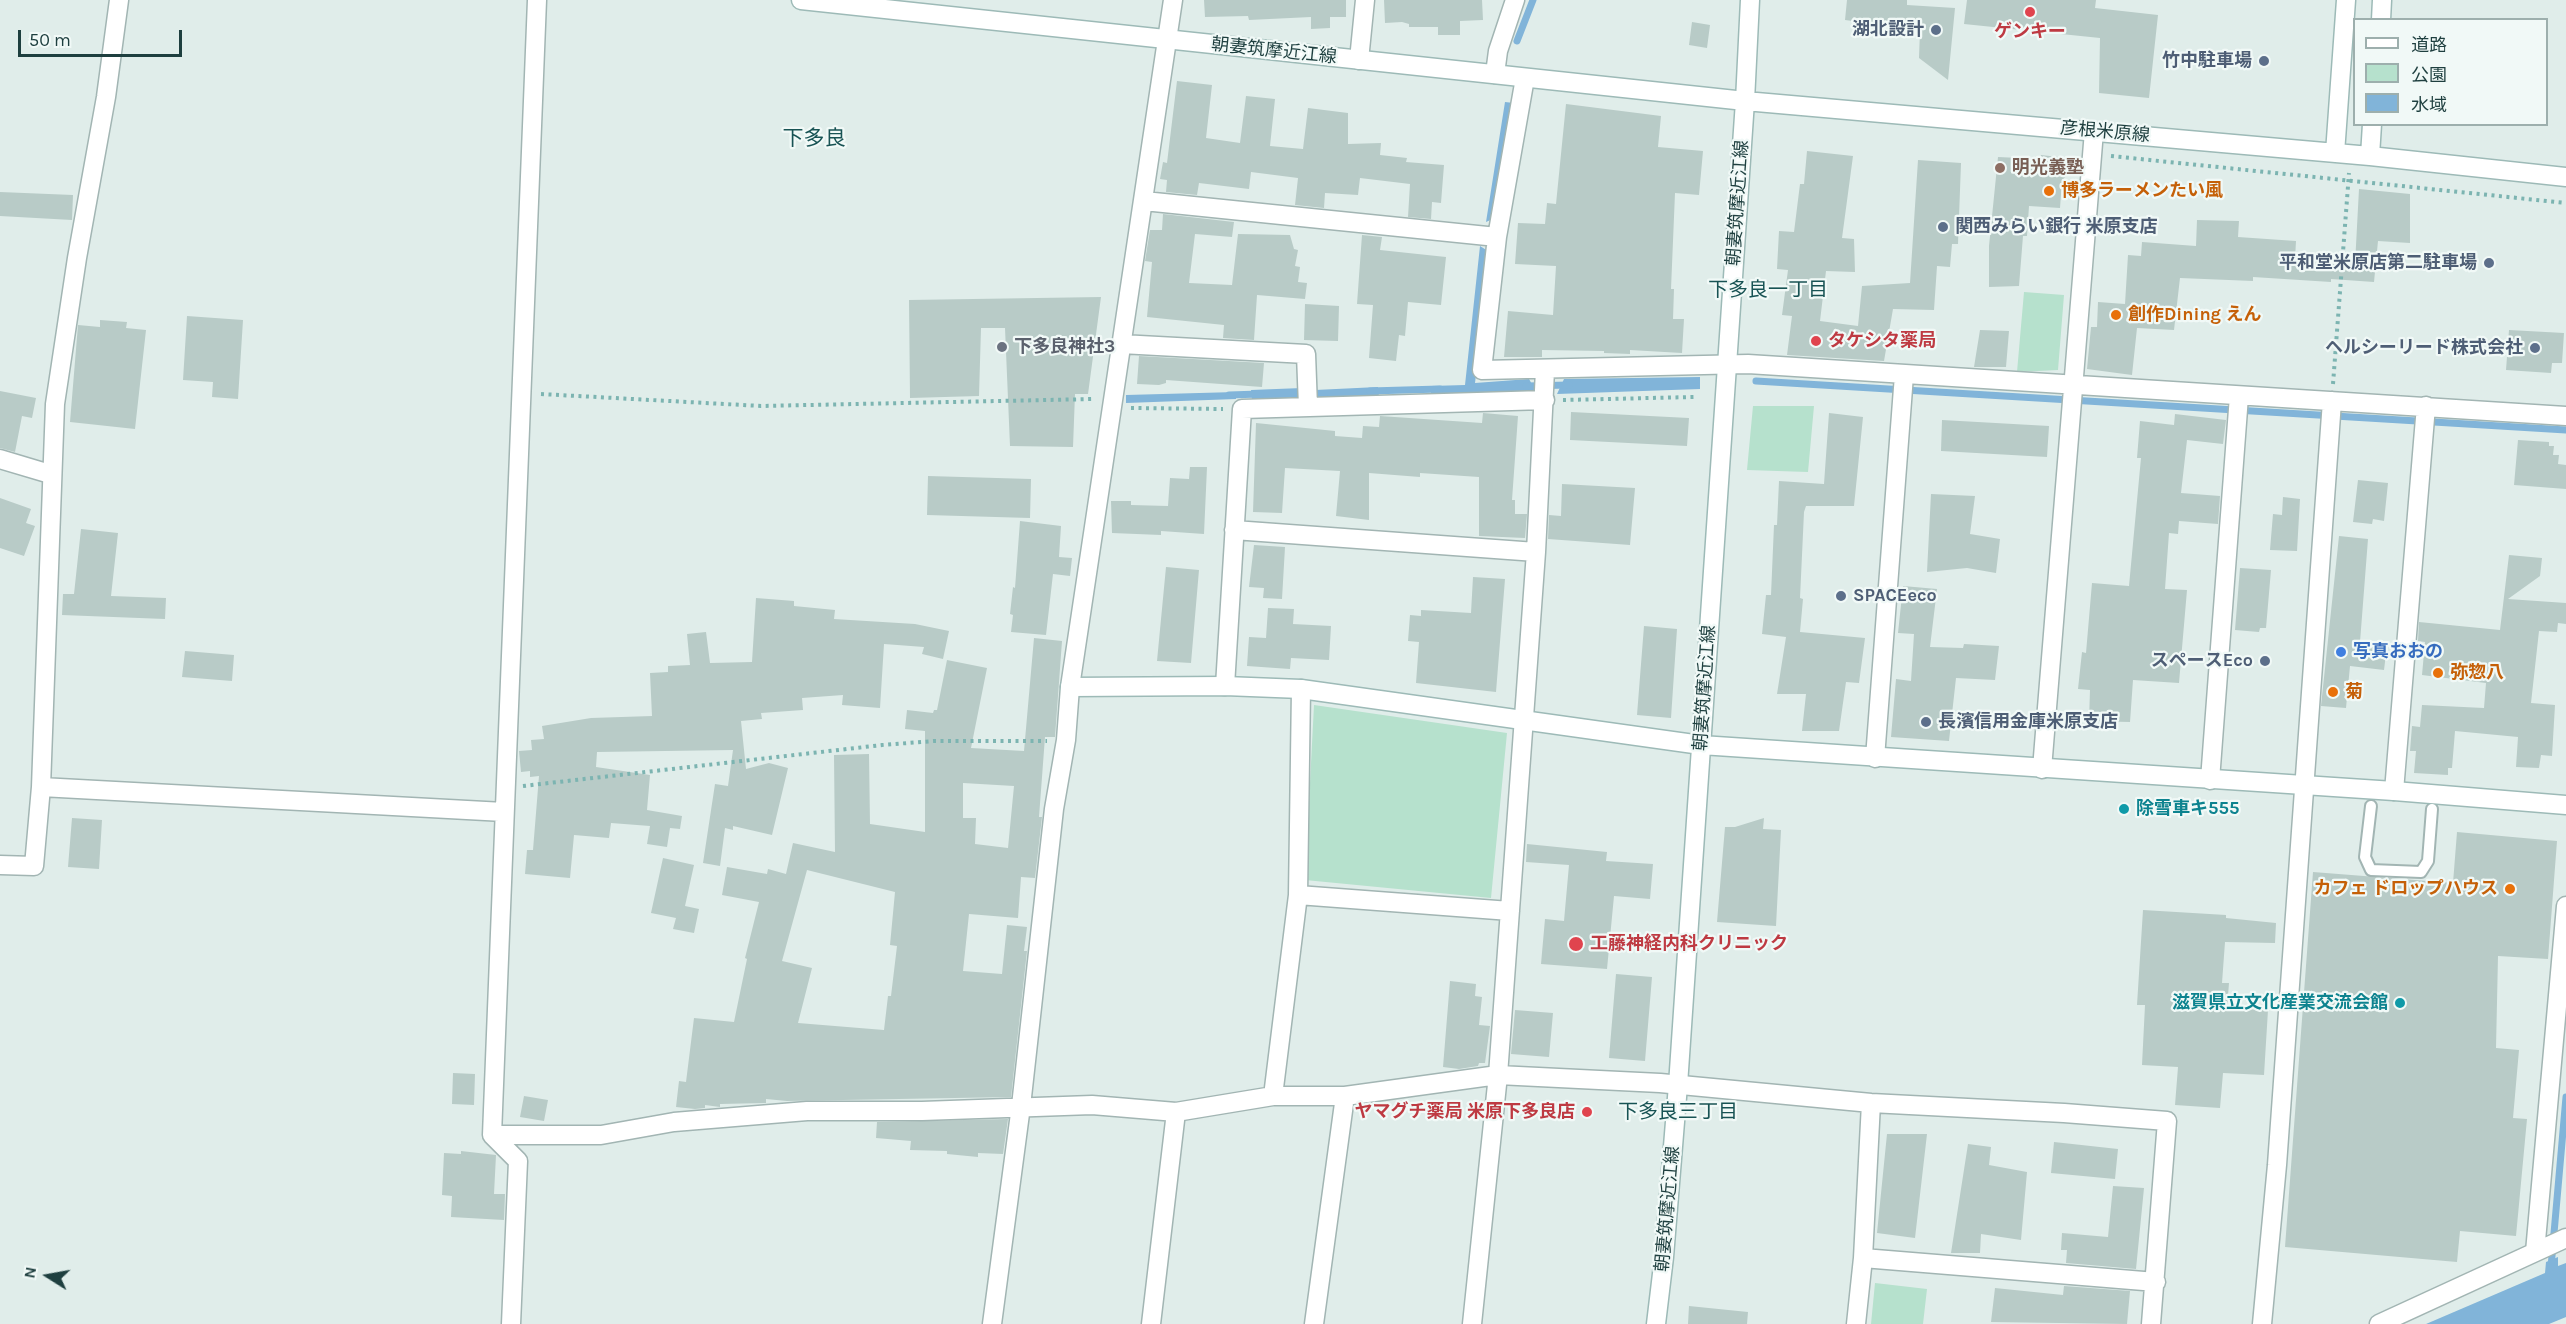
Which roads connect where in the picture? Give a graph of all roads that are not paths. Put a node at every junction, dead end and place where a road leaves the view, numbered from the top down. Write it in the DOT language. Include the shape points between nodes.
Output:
graph roads {
  1 [pos="119,0"];
  2 [pos="537,0"];
  3 [pos="801,0"];
  4 [pos="1173,0"];
  5 [pos="1365,0"];
  6 [pos="1515,0"];
  7 [pos="1750,0"];
  8 [pos="2346,0"];
  9 [pos="2382,0"];
  10 [pos="2380,18"];
  11 [pos="1168,40"];
  12 [pos="1359,60"];
  13 [pos="1495,74"];
  14 [pos="1526,78"];
  15 [pos="1745,101"];
  16 [pos="2372,126"];
  17 [pos="2094,131"];
  18 [pos="2343,154"];
  19 [pos="2370,156"];
  20 [pos="2566,177"];
  21 [pos="1144,201"];
  22 [pos="1497,237"];
  23 [pos="1121,344"];
  24 [pos="1728,364"];
  25 [pos="1545,385"];
  26 [pos="1904,385"];
  27 [pos="2074,396"];
  28 [pos="1308,397"];
  29 [pos="2239,406"];
  30 [pos="2331,412"];
  31 [pos="2566,416"];
  32 [pos="2425,417"];
  33 [pos="0,459"];
  34 [pos="50,474"];
  35 [pos="1234,530"];
  36 [pos="1536,552"];
  37 [pos="1225,686"];
  38 [pos="1070,687"];
  39 [pos="1301,689"];
  40 [pos="1523,720"];
  41 [pos="1701,745"];
  42 [pos="1875,758"];
  43 [pos="2042,769"];
  44 [pos="2210,780"];
  45 [pos="41,787"];
  46 [pos="2302,787"];
  47 [pos="2394,791"];
  48 [pos="2566,805"];
  49 [pos="2371,806"];
  50 [pos="2432,809"];
  51 [pos="504,812"];
  52 [pos="0,865"];
  53 [pos="1298,895"];
  54 [pos="2566,906"];
  55 [pos="1509,911"];
  56 [pos="1498,1075"];
  57 [pos="1678,1085"];
  58 [pos="1273,1096"];
  59 [pos="1345,1096"];
  60 [pos="1871,1104"];
  61 [pos="1021,1106"];
  62 [pos="1176,1112"];
  63 [pos="492,1135"];
  64 [pos="2552,1244"];
  65 [pos="1863,1257"];
  66 [pos="2156,1282"];
  67 [pos="511,1324"];
  68 [pos="992,1324"];
  69 [pos="1150,1324"];
  70 [pos="1314,1324"];
  71 [pos="1472,1324"];
  72 [pos="1656,1324"];
  73 [pos="1856,1324"];
  74 [pos="2151,1324"];
  75 [pos="2262,1324"];
  76 [pos="2379,1324"];
  1 -- 34 [label="street" via="55,404"];
  2 -- 51 [label="street" via="508,788"];
  3 -- 11 [label="street, 朝妻筑摩近江線"];
  4 -- 11 [label="street"];
  5 -- 12 [label="street"];
  6 -- 13 [label="street" via="1498,51"];
  7 -- 15 [label="street"];
  8 -- 18 [label="street"];
  9 -- 10 [label="street"];
  11 -- 12 [label="street, 朝妻筑摩近江線"];
  11 -- 21 [label="street"];
  12 -- 13 [label="street, 朝妻筑摩近江線"];
  13 -- 14 [label="street, 朝妻筑摩近江線"];
  14 -- 15 [label="street, 朝妻筑摩近江線"];
  14 -- 22 [label="street"];
  15 -- 17 [label="street, 彦根米原線"];
  15 -- 24 [label="street, 朝妻筑摩近江線"];
  16 -- 19 [label="street"];
  17 -- 18 [label="street, 彦根米原線"];
  17 -- 27 [label="street"];
  18 -- 19 [label="street, 彦根米原線"];
  19 -- 20 [label="street, 彦根米原線"];
  21 -- 22 [label="street"];
  21 -- 23 [label="street"];
  22 -- 25 [label="street" via="1482,370"];
  23 -- 28 [label="street" via="1306,354"];
  23 -- 38 [label="street"];
  24 -- 25 [label="street"];
  24 -- 26 [label="street"];
  24 -- 41 [label="street, 朝妻筑摩近江線"];
  25 -- 28 [label="street"];
  25 -- 36 [label="street"];
  26 -- 27 [label="street"];
  26 -- 42 [label="street"];
  27 -- 29 [label="street"];
  27 -- 43 [label="street"];
  28 -- 35 [label="street" via="1242,409"];
  29 -- 30 [label="street"];
  29 -- 44 [label="street"];
  30 -- 32 [label="street"];
  30 -- 46 [label="street"];
  31 -- 32 [label="street"];
  32 -- 47 [label="street"];
  33 -- 34 [label="street"];
  34 -- 45 [label="street"];
  35 -- 36 [label="street"];
  35 -- 37 [label="street"];
  36 -- 40 [label="street"];
  37 -- 38 [label="street"];
  37 -- 39 [label="street"];
  38 -- 61 [label="street"];
  39 -- 40 [label="street"];
  39 -- 53 [label="street"];
  40 -- 41 [label="street"];
  40 -- 55 [label="street"];
  41 -- 42 [label="street"];
  41 -- 57 [label="street, 朝妻筑摩近江線"];
  42 -- 43 [label="street"];
  43 -- 44 [label="street"];
  44 -- 46 [label="street"];
  45 -- 51 [label="street"];
  45 -- 52 [label="street" via="34,866"];
  46 -- 47 [label="street"];
  46 -- 75 [label="street" via="2277,1165"];
  47 -- 48 [label="street"];
  49 -- 50 [label="lane" via="2365,857 2371,870 2421,872 2428,861"];
  51 -- 63 [label="street"];
  53 -- 55 [label="street"];
  53 -- 58 [label="street"];
  54 -- 64 [label="street"];
  55 -- 56 [label="street"];
  56 -- 57 [label="street"];
  56 -- 59 [label="street"];
  56 -- 71 [label="street"];
  57 -- 60 [label="street"];
  57 -- 72 [label="street, 朝妻筑摩近江線"];
  58 -- 59 [label="street"];
  58 -- 62 [label="street"];
  59 -- 70 [label="street"];
  60 -- 65 [label="street"];
  60 -- 66 [label="street" via="2167,1121"];
  61 -- 62 [label="street" via="1092,1105"];
  61 -- 63 [label="street" via="807,1111 674,1122 602,1135"];
  61 -- 68 [label="street"];
  62 -- 69 [label="street"];
  63 -- 67 [label="street" via="518,1161"];
  64 -- 76 [label="street"];
  65 -- 66 [label="street"];
  65 -- 73 [label="street"];
  66 -- 74 [label="street"];
}
